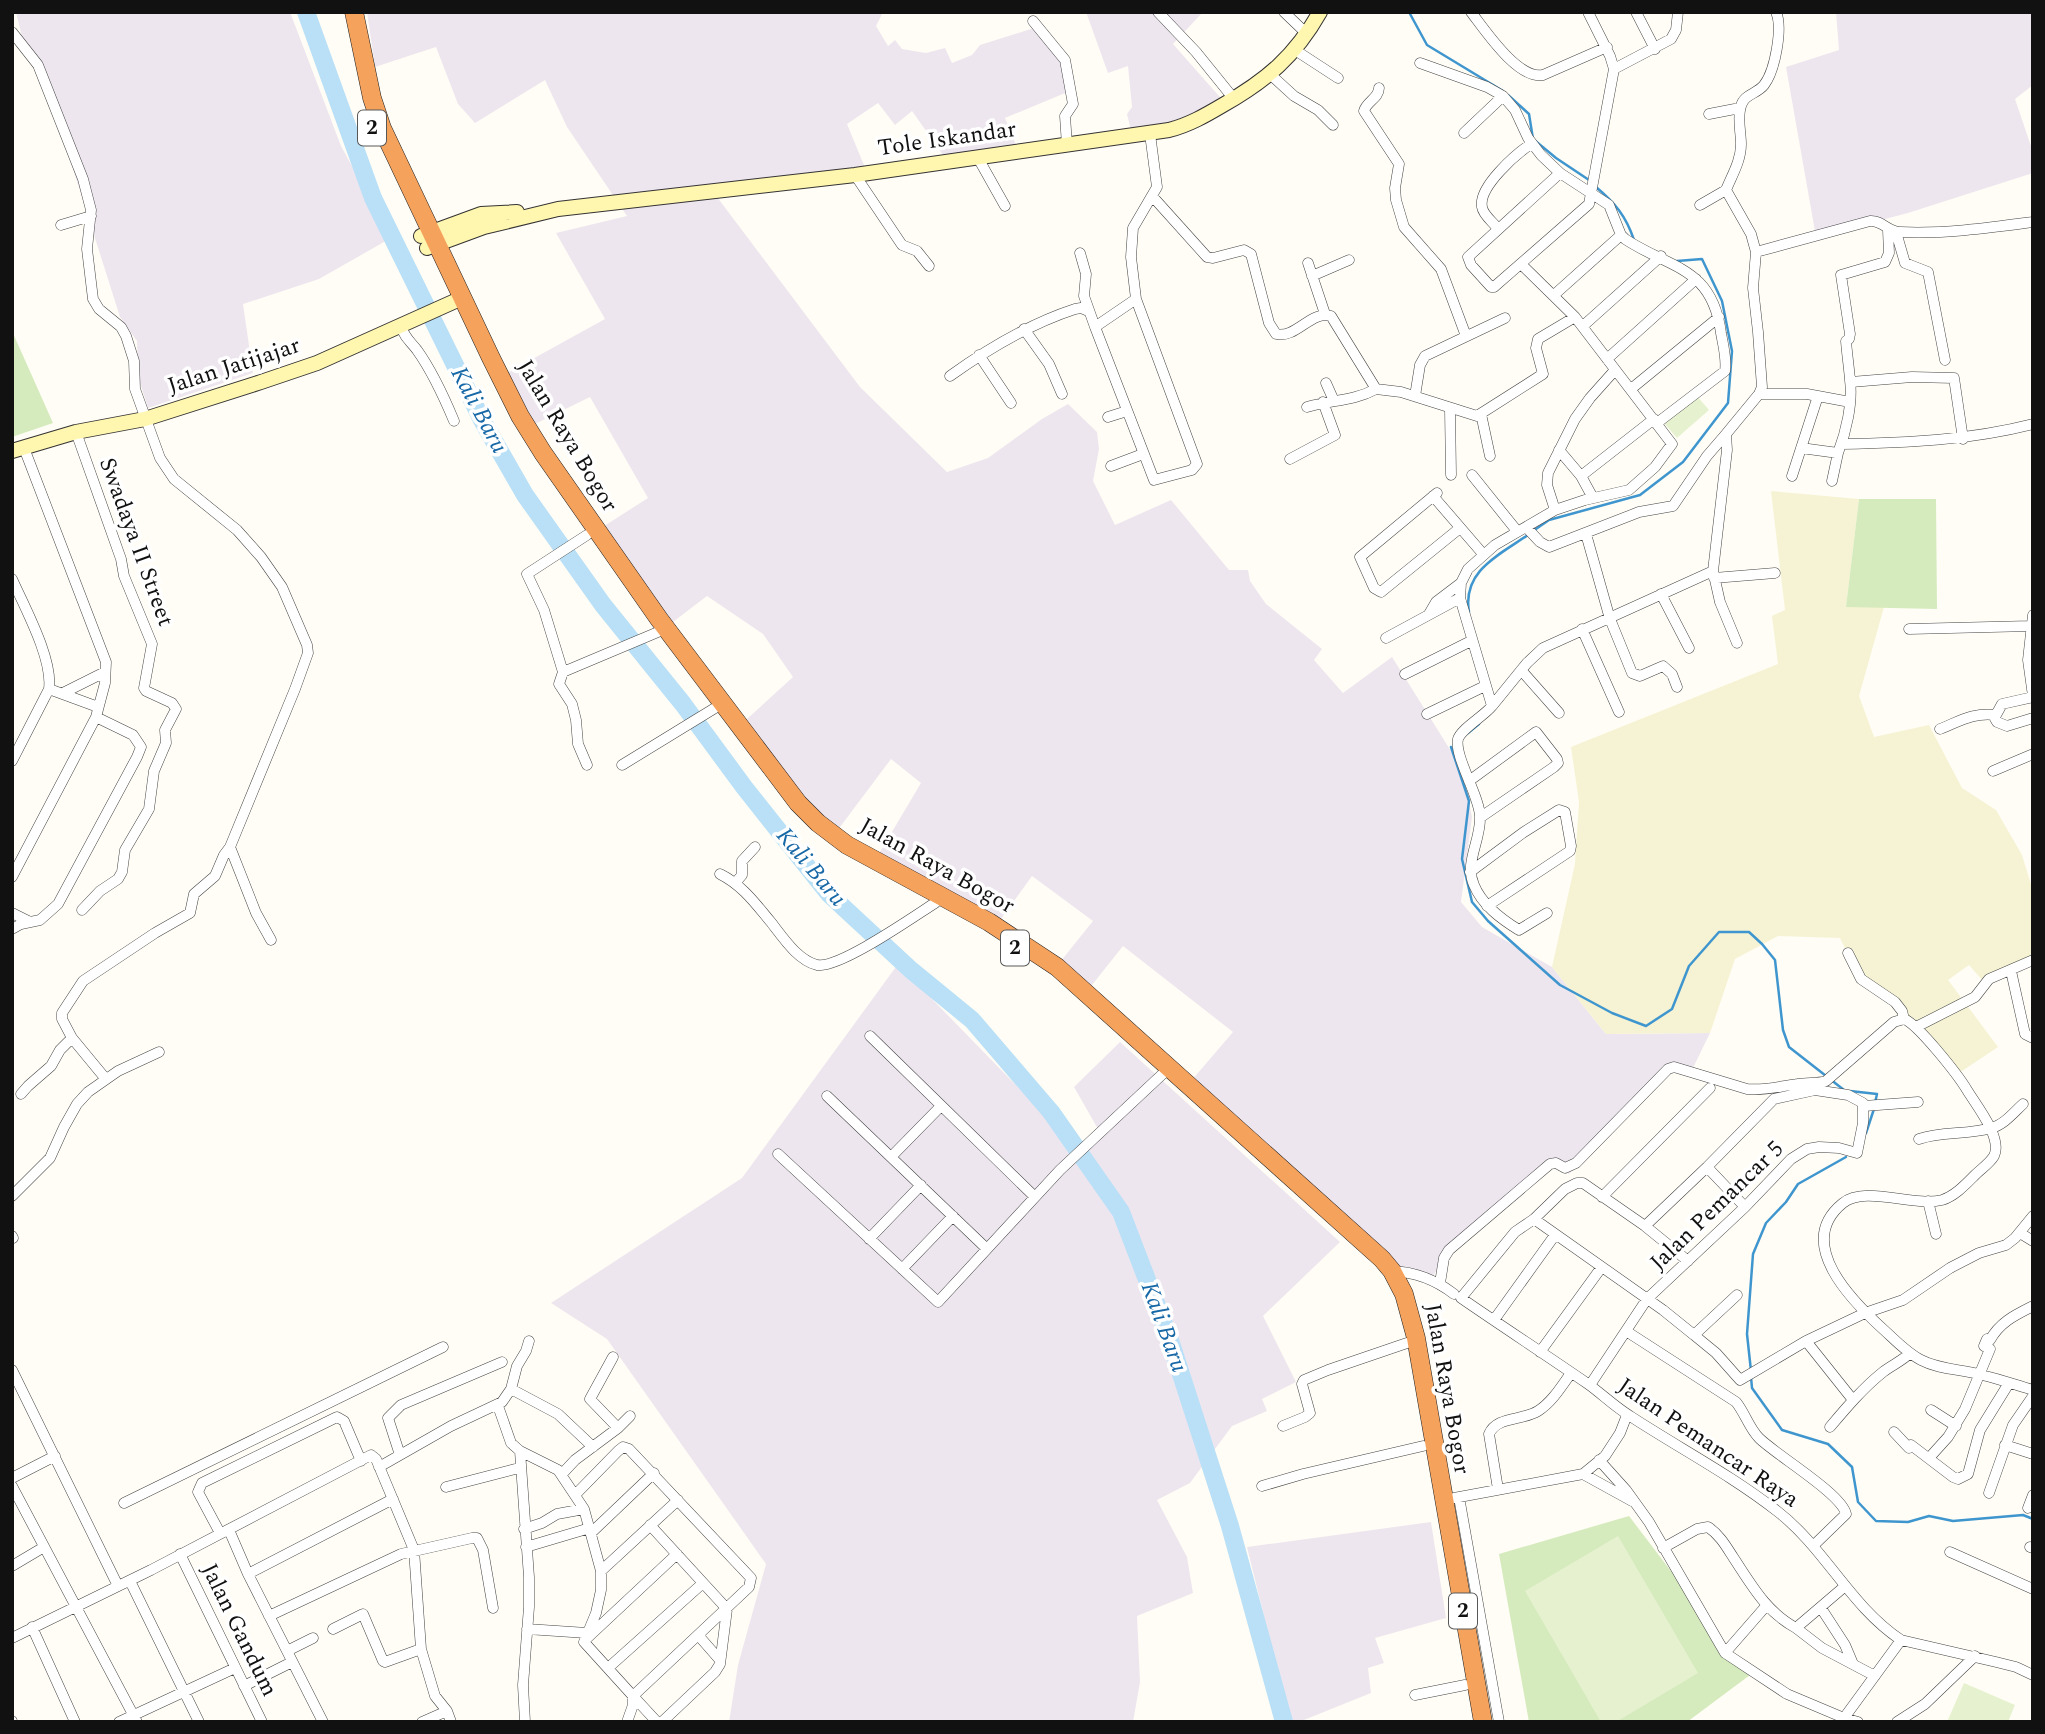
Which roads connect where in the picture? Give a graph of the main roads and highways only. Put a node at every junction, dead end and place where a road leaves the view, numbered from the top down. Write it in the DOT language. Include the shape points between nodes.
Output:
graph roads {
  1 [pos="345,12"];
  2 [pos="354,12"];
  3 [pos="1320,12"];
  4 [pos="428,240"];
  5 [pos="452,302"];
  6 [pos="18,450"];
  7 [pos="938,900"];
  8 [pos="1166,1071"];
  9 [pos="1445,1500"];
  10 [pos="1471,1722"];
  11 [pos="1483,1722"];
  1 -- 4 [label="highway, Jalan Raya Bogor / 2" via="373,129"];
  2 -- 4 [label="highway, Jalan Raya Bogor / 2" via="372,98"];
  3 -- 4 [label="main road, Tole Iskandar" via="1295,50 1270,75 1182,127 855,175 536,213 489,213"];
  4 -- 5 [label="highway, Jalan Raya Bogor / 2"];
  5 -- 6 [label="main road, Jalan Jatijajar" via="317,363 145,419 76,432"];
  5 -- 7 [label="highway, Jalan Raya Bogor / 2" via="573,499 788,791 847,845"];
  5 -- 7 [label="highway, Jalan Raya Bogor / 2" via="523,439 582,538 708,712 804,822 860,864"];
  7 -- 8 [label="highway, Jalan Raya Bogor / 2" via="1025,944"];
  8 -- 9 [label="highway, Jalan Raya Bogor / 2" via="1379,1270 1398,1306 1423,1446"];
  8 -- 9 [label="highway, Jalan Raya Bogor / 2" via="1341,1220 1392,1272 1410,1312"];
  9 -- 10 [label="highway, Jalan Raya Bogor / 2"];
  9 -- 11 [label="highway, Jalan Raya Bogor / 2"];
}
